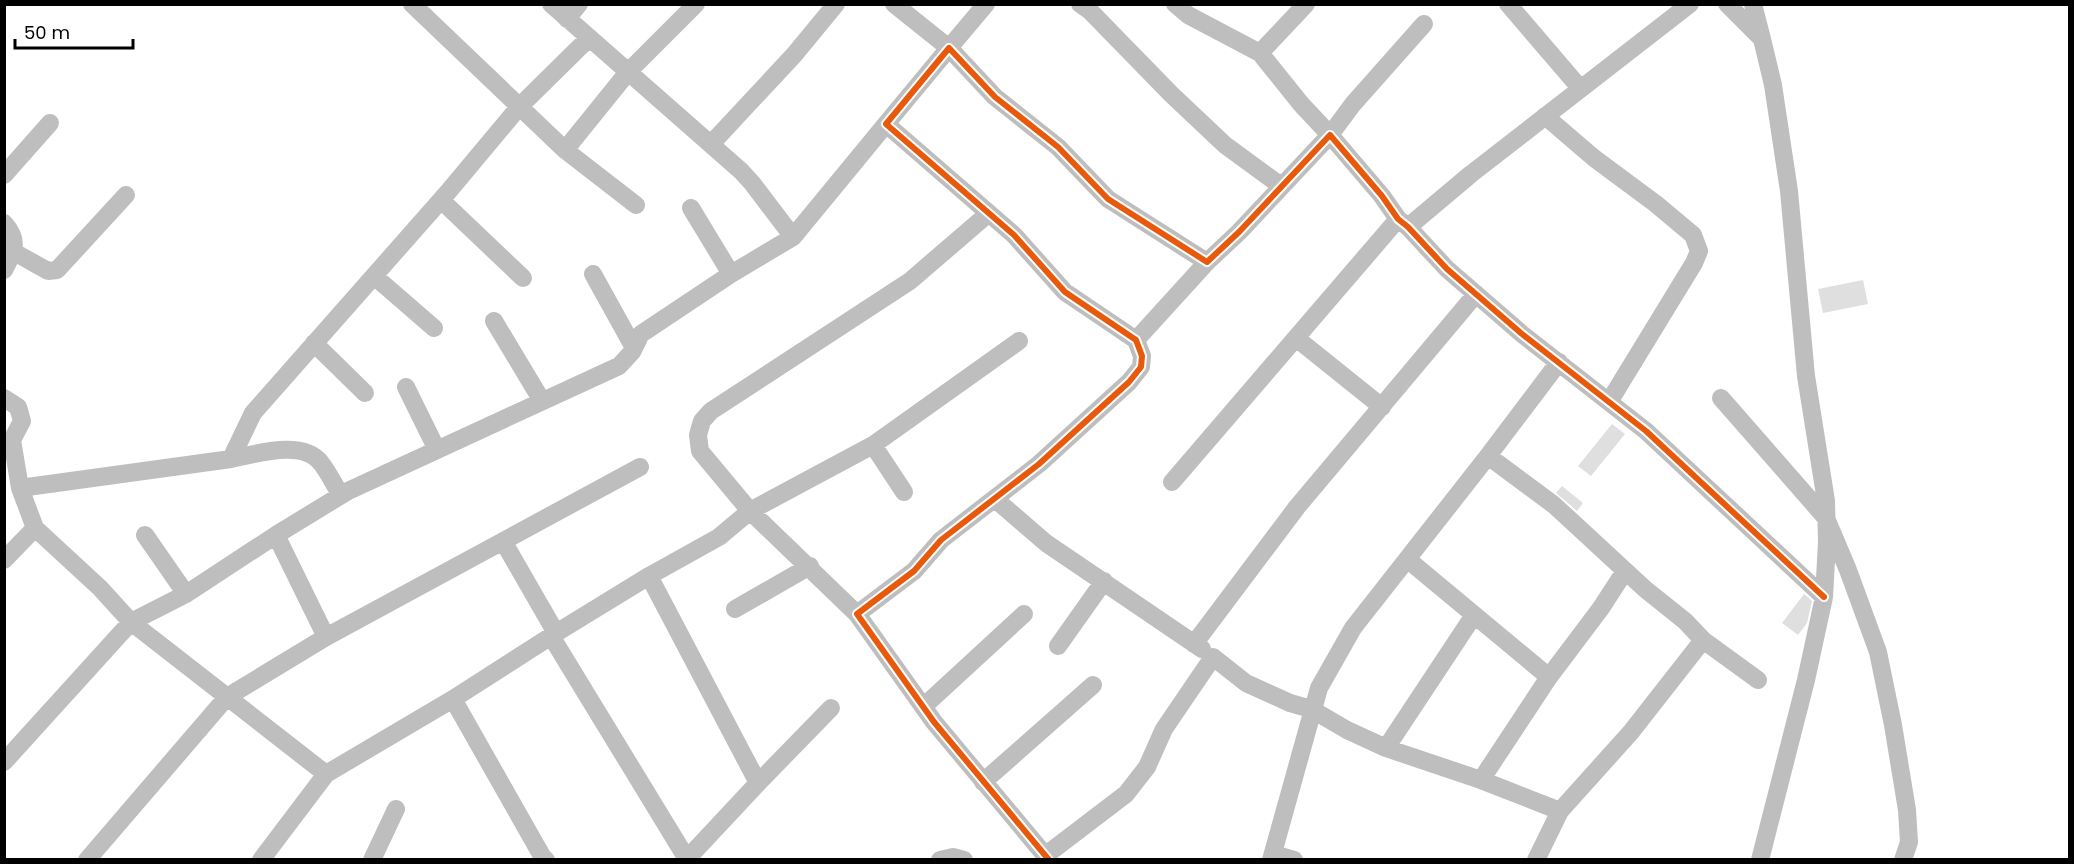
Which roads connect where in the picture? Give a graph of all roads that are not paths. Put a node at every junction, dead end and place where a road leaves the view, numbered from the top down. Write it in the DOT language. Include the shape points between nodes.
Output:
graph roads {
  1 [pos="412,4"];
  2 [pos="550,4"];
  3 [pos="579,4"];
  4 [pos="696,4"];
  5 [pos="836,4"];
  6 [pos="894,4"];
  7 [pos="986,4"];
  8 [pos="1080,4"];
  9 [pos="1175,4"];
  10 [pos="1306,4"];
  11 [pos="1508,4"];
  12 [pos="1690,4"];
  13 [pos="1727,4"];
  14 [pos="1754,4"];
  15 [pos="567,19"];
  16 [pos="1424,24"];
  17 [pos="590,38"];
  18 [pos="1762,39"];
  19 [pos="949,48"];
  20 [pos="1260,53"];
  21 [pos="628,72"];
  22 [pos="1580,88"];
  23 [pos="519,107"];
  24 [pos="1545,116"];
  25 [pos="50,123"];
  26 [pos="886,124"];
  27 [pos="1330,135"];
  28 [pos="711,144"];
  29 [pos="565,150"];
  30 [pos="4,175"];
  31 [pos="1281,186"];
  32 [pos="126,195"];
  33 [pos="441,200"];
  34 [pos="636,205"];
  35 [pos="691,208"];
  36 [pos="989,213"];
  37 [pos="1403,223"];
  38 [pos="4,224"];
  39 [pos="793,237"];
  40 [pos="14,252"];
  41 [pos="1207,262"];
  42 [pos="4,270"];
  43 [pos="592,274"];
  44 [pos="731,274"];
  45 [pos="374,276"];
  46 [pos="523,278"];
  47 [pos="1476,294"];
  48 [pos="494,321"];
  49 [pos="434,328"];
  50 [pos="1296,338"];
  51 [pos="1136,340"];
  52 [pos="1019,341"];
  53 [pos="314,343"];
  54 [pos="634,348"];
  55 [pos="1559,362"];
  56 [pos="406,387"];
  57 [pos="364,393"];
  58 [pos="4,398"];
  59 [pos="1720,398"];
  60 [pos="542,401"];
  61 [pos="1609,402"];
  62 [pos="1382,407"];
  63 [pos="8,444"];
  64 [pos="873,446"];
  65 [pos="437,450"];
  66 [pos="1488,456"];
  67 [pos="231,459"];
  68 [pos="640,467"];
  69 [pos="1172,482"];
  70 [pos="20,488"];
  71 [pos="904,492"];
  72 [pos="341,495"];
  73 [pos="995,499"];
  74 [pos="750,511"];
  75 [pos="1827,518"];
  76 [pos="35,528"];
  77 [pos="145,535"];
  78 [pos="276,535"];
  79 [pos="503,541"];
  80 [pos="4,560"];
  81 [pos="1407,560"];
  82 [pos="810,566"];
  83 [pos="1625,571"];
  84 [pos="649,576"];
  85 [pos="1104,581"];
  86 [pos="186,594"];
  87 [pos="1824,597"];
  88 [pos="735,609"];
  89 [pos="857,614"];
  90 [pos="1024,614"];
  91 [pos="1474,615"];
  92 [pos="131,622"];
  93 [pos="554,634"];
  94 [pos="326,637"];
  95 [pos="1703,640"];
  96 [pos="1194,644"];
  97 [pos="1058,646"];
  98 [pos="1213,657"];
  99 [pos="1549,677"];
  100 [pos="1758,680"];
  101 [pos="1093,685"];
  102 [pos="227,697"];
  103 [pos="453,699"];
  104 [pos="923,707"];
  105 [pos="831,708"];
  106 [pos="1311,709"];
  107 [pos="1386,748"];
  108 [pos="4,762"];
  109 [pos="326,774"];
  110 [pos="1481,780"];
  111 [pos="983,782"];
  112 [pos="758,783"];
  113 [pos="396,808"];
  114 [pos="1560,811"];
  115 [pos="1911,851"];
  116 [pos="1048,857"];
  117 [pos="1272,857"];
  118 [pos="687,859"];
  119 [pos="87,860"];
  120 [pos="261,860"];
  121 [pos="372,860"];
  122 [pos="546,860"];
  123 [pos="940,860"];
  124 [pos="964,860"];
  125 [pos="1294,860"];
  126 [pos="1536,860"];
  127 [pos="1760,860"];
  128 [pos="1903,860"];
  1 -- 23 [label="street"];
  2 -- 15 [label="street"];
  3 -- 15 [label="street"];
  4 -- 21 [label="street"];
  5 -- 28 [label="street" via="794,56"];
  6 -- 19 [label="street"];
  7 -- 19 [label="street"];
  8 -- 31 [label="street" via="1225,145"];
  9 -- 20 [label="street" via="1188,15"];
  10 -- 20 [label="street"];
  11 -- 22 [label="street"];
  12 -- 22 [label="street"];
  13 -- 18 [label="street"];
  14 -- 18 [label="street"];
  15 -- 17 [label="street"];
  16 -- 27 [label="street"];
  17 -- 21 [label="street"];
  17 -- 23 [label="street"];
  18 -- 75 [label="street" via="1789,190 1806,376"];
  19 -- 26 [label="street"];
  19 -- 41 [label="street" via="995,97 1058,147 1108,199"];
  20 -- 27 [label="street"];
  21 -- 28 [label="street"];
  21 -- 29 [label="street"];
  22 -- 24 [label="street"];
  23 -- 29 [label="street"];
  23 -- 33 [label="street"];
  24 -- 37 [label="street"];
  24 -- 61 [label="street" via="1693,235 1699,251"];
  25 -- 30 [label="street"];
  26 -- 36 [label="street"];
  26 -- 39 [label="street"];
  27 -- 31 [label="street"];
  27 -- 37 [label="street"];
  28 -- 39 [label="street" via="752,183"];
  29 -- 34 [label="street"];
  31 -- 41 [label="street"];
  32 -- 40 [label="street" via="57,270 48,271"];
  33 -- 45 [label="street"];
  33 -- 46 [label="street"];
  35 -- 44 [label="street"];
  36 -- 51 [label="street" via="1065,292"];
  36 -- 74 [label="street" via="910,281 711,411 702,421 698,435 700,451"];
  37 -- 47 [label="street"];
  37 -- 50 [label="street"];
  38 -- 40 [label="street" via="14,238"];
  39 -- 44 [label="street"];
  40 -- 42 [label="street"];
  41 -- 51 [label="street"];
  43 -- 54 [label="street"];
  44 -- 54 [label="street" via="641,334"];
  45 -- 49 [label="street"];
  45 -- 53 [label="street"];
  47 -- 55 [label="street"];
  47 -- 62 [label="street"];
  48 -- 60 [label="street"];
  50 -- 62 [label="street"];
  50 -- 69 [label="street"];
  51 -- 73 [label="street" via="1141,367 1129,382"];
  52 -- 64 [label="street"];
  53 -- 57 [label="street"];
  53 -- 67 [label="street" via="253,413"];
  54 -- 60 [label="street" via="619,366"];
  55 -- 61 [label="street"];
  55 -- 66 [label="street"];
  56 -- 65 [label="street"];
  58 -- 63 [label="street" via="18,407 22,422"];
  59 -- 75 [label="street"];
  60 -- 65 [label="street"];
  61 -- 87 [label="street" via="1646,431"];
  62 -- 96 [label="street" via="1297,507"];
  63 -- 70 [label="street"];
  64 -- 71 [label="street"];
  64 -- 74 [label="street"];
  65 -- 72 [label="street"];
  66 -- 81 [label="street"];
  66 -- 83 [label="street" via="1554,505"];
  67 -- 70 [label="street"];
  67 -- 72 [label="street" via="290,448 307,453 320,461"];
  68 -- 79 [label="street"];
  70 -- 76 [label="street"];
  72 -- 78 [label="street"];
  73 -- 85 [label="street" via="1046,543"];
  73 -- 89 [label="street" via="941,540 914,571"];
  74 -- 82 [label="street"];
  74 -- 84 [label="street" via="719,537"];
  75 -- 87 [label="street"];
  75 -- 115 [label="street" via="1878,652"];
  76 -- 80 [label="street"];
  76 -- 92 [label="street"];
  77 -- 86 [label="street"];
  78 -- 86 [label="street"];
  78 -- 94 [label="street"];
  79 -- 93 [label="street"];
  79 -- 94 [label="street"];
  81 -- 91 [label="street"];
  81 -- 106 [label="street" via="1353,628 1318,688"];
  82 -- 88 [label="street"];
  82 -- 89 [label="street"];
  83 -- 95 [label="street"];
  83 -- 99 [label="street"];
  84 -- 93 [label="street"];
  84 -- 112 [label="street"];
  85 -- 96 [label="street"];
  85 -- 97 [label="street"];
  86 -- 92 [label="street"];
  87 -- 127 [label="street"];
  89 -- 104 [label="street"];
  90 -- 104 [label="street"];
  91 -- 99 [label="street"];
  91 -- 107 [label="street"];
  92 -- 102 [label="street"];
  92 -- 108 [label="street"];
  93 -- 103 [label="street"];
  93 -- 118 [label="street"];
  94 -- 102 [label="street"];
  95 -- 100 [label="street"];
  95 -- 114 [label="street" via="1631,732"];
  96 -- 98 [label="street"];
  98 -- 106 [label="street" via="1246,683"];
  98 -- 116 [label="street" via="1164,729 1147,767 1126,794"];
  99 -- 110 [label="street"];
  101 -- 111 [label="street"];
  102 -- 109 [label="street"];
  102 -- 119 [label="street"];
  103 -- 109 [label="street"];
  103 -- 122 [label="street"];
  104 -- 111 [label="street"];
  105 -- 112 [label="street"];
  106 -- 107 [label="street"];
  106 -- 117 [label="street"];
  107 -- 110 [label="street"];
  109 -- 120 [label="street"];
  110 -- 114 [label="street"];
  111 -- 116 [label="street"];
  112 -- 118 [label="street"];
  113 -- 121 [label="street"];
  114 -- 126 [label="street"];
  115 -- 128 [label="street"];
  117 -- 125 [label="street"];
  123 -- 124 [label="street"];
}
